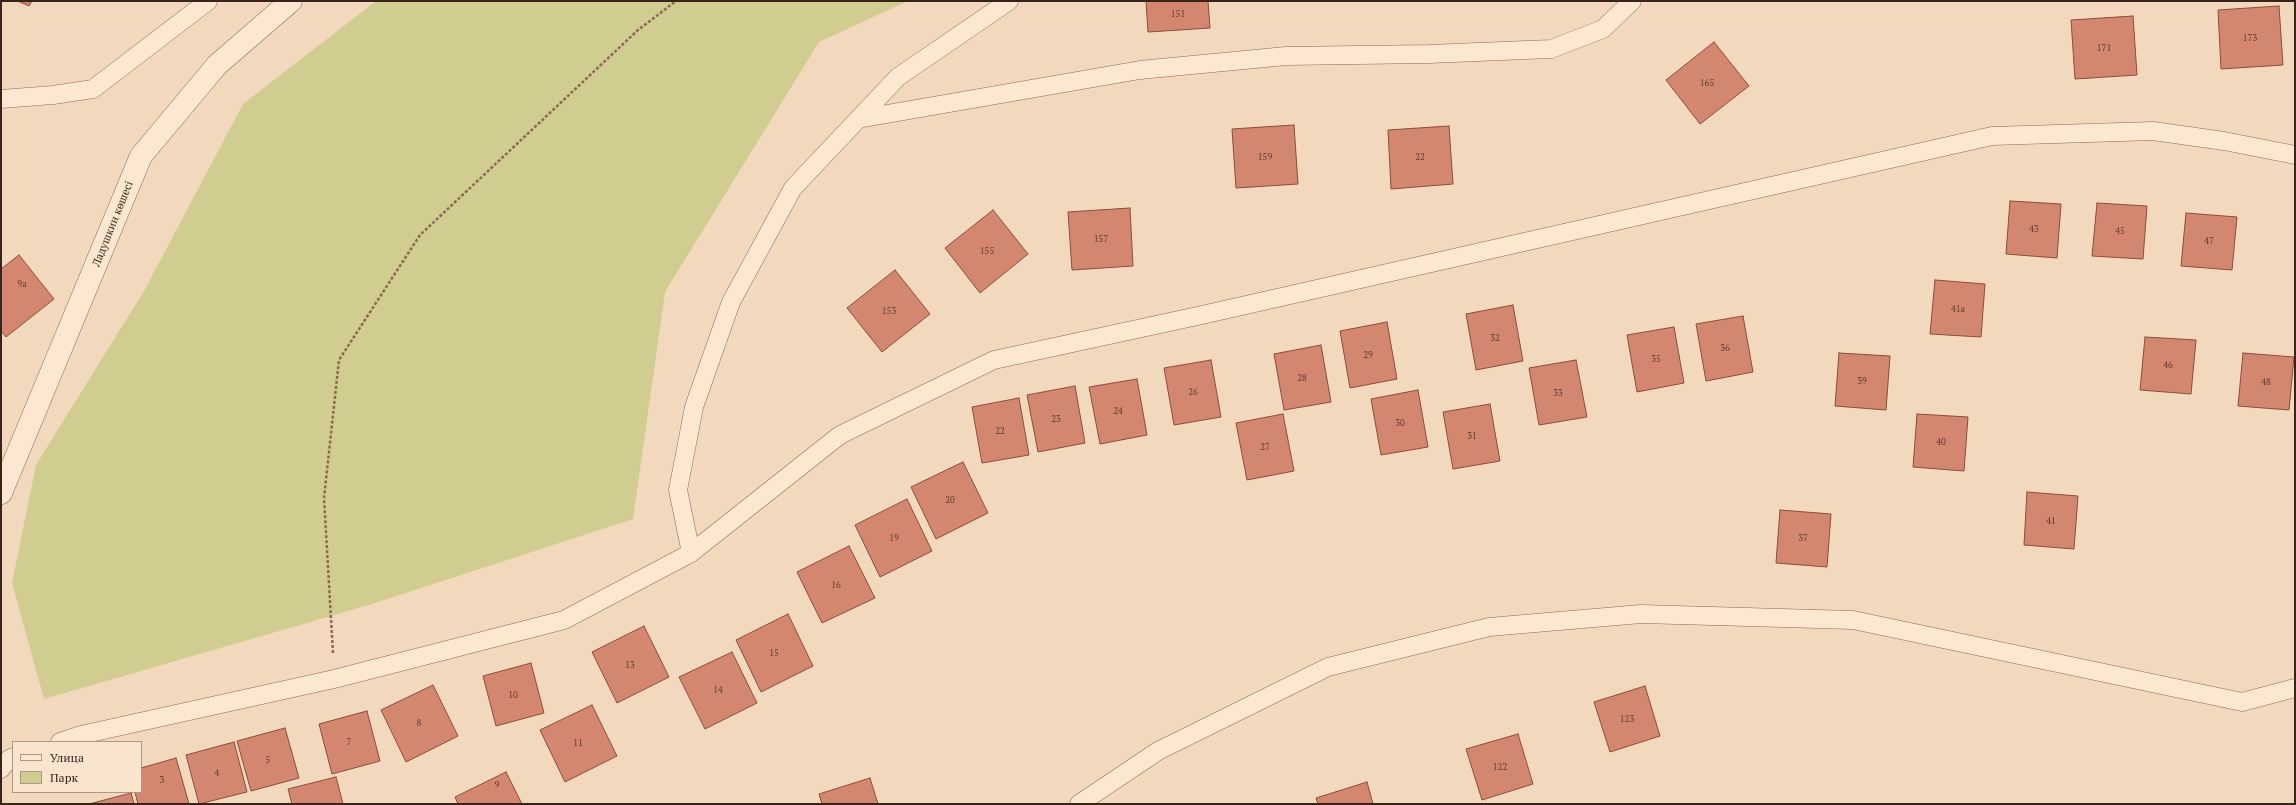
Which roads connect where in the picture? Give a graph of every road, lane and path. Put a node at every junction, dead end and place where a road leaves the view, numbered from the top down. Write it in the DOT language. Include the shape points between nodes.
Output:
graph roads {
  1 [pos="208,1"];
  2 [pos="291,1"];
  3 [pos="676,1"];
  4 [pos="1009,1"];
  5 [pos="1632,1"];
  6 [pos="1,99"];
  7 [pos="858,120"];
  8 [pos="2295,155"];
  9 [pos="1,493"];
  10 [pos="691,553"];
  11 [pos="334,679"];
  12 [pos="2295,688"];
  13 [pos="63,741"];
  14 [pos="12,757"];
  15 [pos="1,769"];
  16 [pos="1079,804"];
  1 -- 6 [label="lane" via="93,89"];
  2 -- 9 [label="street, Ладушкин көшесі" via="217,65 140,156"];
  3 -- 11 [label="path" via="638,30 420,235 339,360 324,498"];
  4 -- 7 [label="lane" via="898,77"];
  5 -- 7 [label="lane" via="1603,29 1551,49 1286,56 1140,70"];
  7 -- 10 [label="lane" via="793,188 731,302 694,407 678,490"];
  8 -- 10 [label="lane" via="2153,131 1992,136 994,360 840,435"];
  10 -- 11 [label="lane" via="564,620"];
  11 -- 13 [label="lane"];
  12 -- 16 [label="lane" via="2242,702 1853,620 1641,614 1489,627 1328,667 1158,751"];
  14 -- 15 [label="lane"];
}
